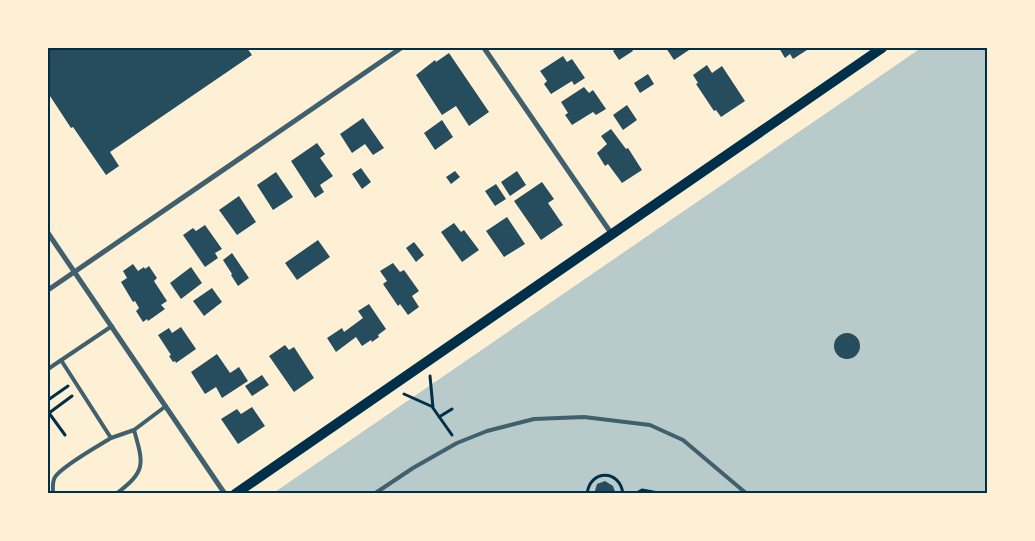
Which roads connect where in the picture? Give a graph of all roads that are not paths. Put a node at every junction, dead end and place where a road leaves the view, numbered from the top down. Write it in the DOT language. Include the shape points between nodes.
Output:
graph roads {
  1 [pos="401,48"];
  2 [pos="484,48"];
  3 [pos="882,48"];
  4 [pos="48,232"];
  5 [pos="611,233"];
  6 [pos="74,271"];
  7 [pos="48,290"];
  8 [pos="112,326"];
  9 [pos="61,360"];
  10 [pos="48,369"];
  11 [pos="166,406"];
  12 [pos="134,430"];
  13 [pos="111,438"];
  14 [pos="54,493"];
  15 [pos="116,494"];
  16 [pos="225,494"];
  17 [pos="235,494"];
  18 [pos="374,494"];
  19 [pos="747,494"];
  1 -- 6 [label="street"];
  2 -- 5 [label="street"];
  3 -- 5 [label="main road"];
  4 -- 6 [label="street"];
  5 -- 17 [label="main road"];
  6 -- 7 [label="street"];
  6 -- 8 [label="street"];
  8 -- 9 [label="lane"];
  8 -- 11 [label="street"];
  9 -- 10 [label="lane"];
  9 -- 13 [label="lane"];
  11 -- 12 [label="lane"];
  11 -- 16 [label="street"];
  12 -- 13 [label="lane"];
  12 -- 15 [label="lane" via="141,459 140,469 132,481"];
  13 -- 14 [label="lane" via="55,477"];
  18 -- 19 [label="lane" via="449,447 486,431 534,419 584,417 650,425 683,440"];
}
